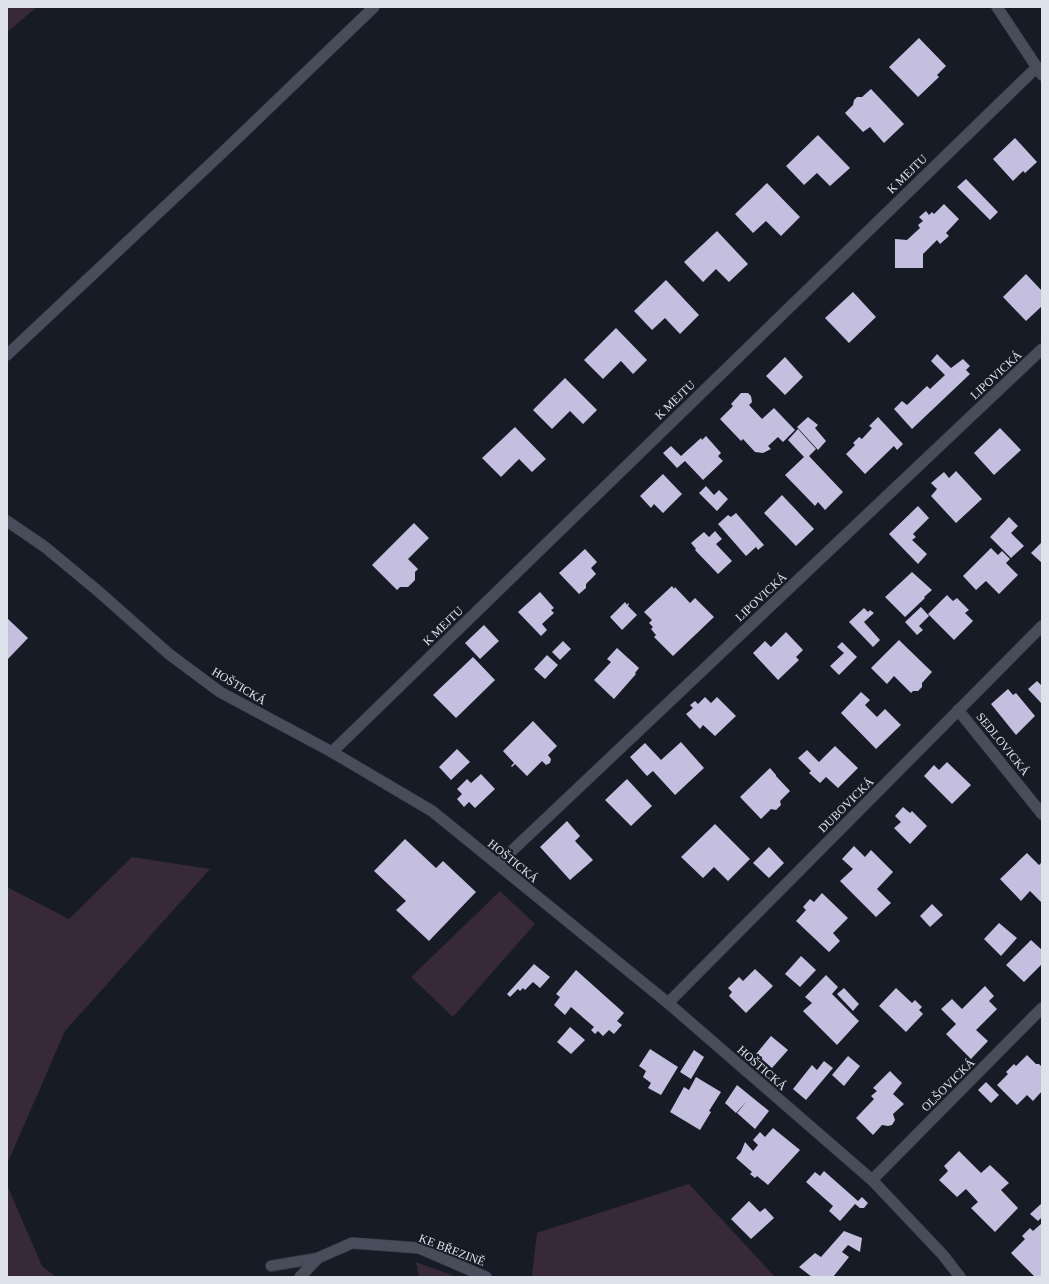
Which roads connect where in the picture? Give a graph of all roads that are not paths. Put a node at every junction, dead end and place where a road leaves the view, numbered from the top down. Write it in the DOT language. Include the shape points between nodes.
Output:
graph roads {
  1 [pos="374,7"];
  2 [pos="997,7"];
  3 [pos="1039,71"];
  4 [pos="1042,349"];
  5 [pos="7,355"];
  6 [pos="7,520"];
  7 [pos="1042,626"];
  8 [pos="958,710"];
  9 [pos="332,752"];
  10 [pos="1042,814"];
  11 [pos="498,864"];
  12 [pos="668,1003"];
  13 [pos="1042,1008"];
  14 [pos="872,1180"];
  15 [pos="318,1258"];
  16 [pos="271,1266"];
  17 [pos="300,1277"];
  18 [pos="486,1277"];
  19 [pos="960,1277"];
  1 -- 5 [label="street"];
  2 -- 3 [label="street"];
  3 -- 9 [label="street, K MEJTU"];
  4 -- 11 [label="street, LIPOVICKÁ"];
  6 -- 9 [label="street, HOŠTICKÁ" via="98,591 169,654 220,692"];
  7 -- 8 [label="street, DUBOVICKÁ"];
  8 -- 10 [label="street, SEDLOVICKÁ"];
  8 -- 12 [label="street, DUBOVICKÁ"];
  9 -- 11 [label="street, HOŠTICKÁ" via="432,812"];
  11 -- 12 [label="street, HOŠTICKÁ"];
  12 -- 14 [label="street, HOŠTICKÁ"];
  13 -- 14 [label="street, OLŠOVICKÁ"];
  14 -- 19 [label="street, HOŠTICKÁ" via="943,1255"];
  15 -- 16 [label="lane"];
  15 -- 17 [label="street, KE BŘEZINĚ"];
  15 -- 18 [label="street, KE BŘEZINĚ" via="352,1243 419,1248"];
}
